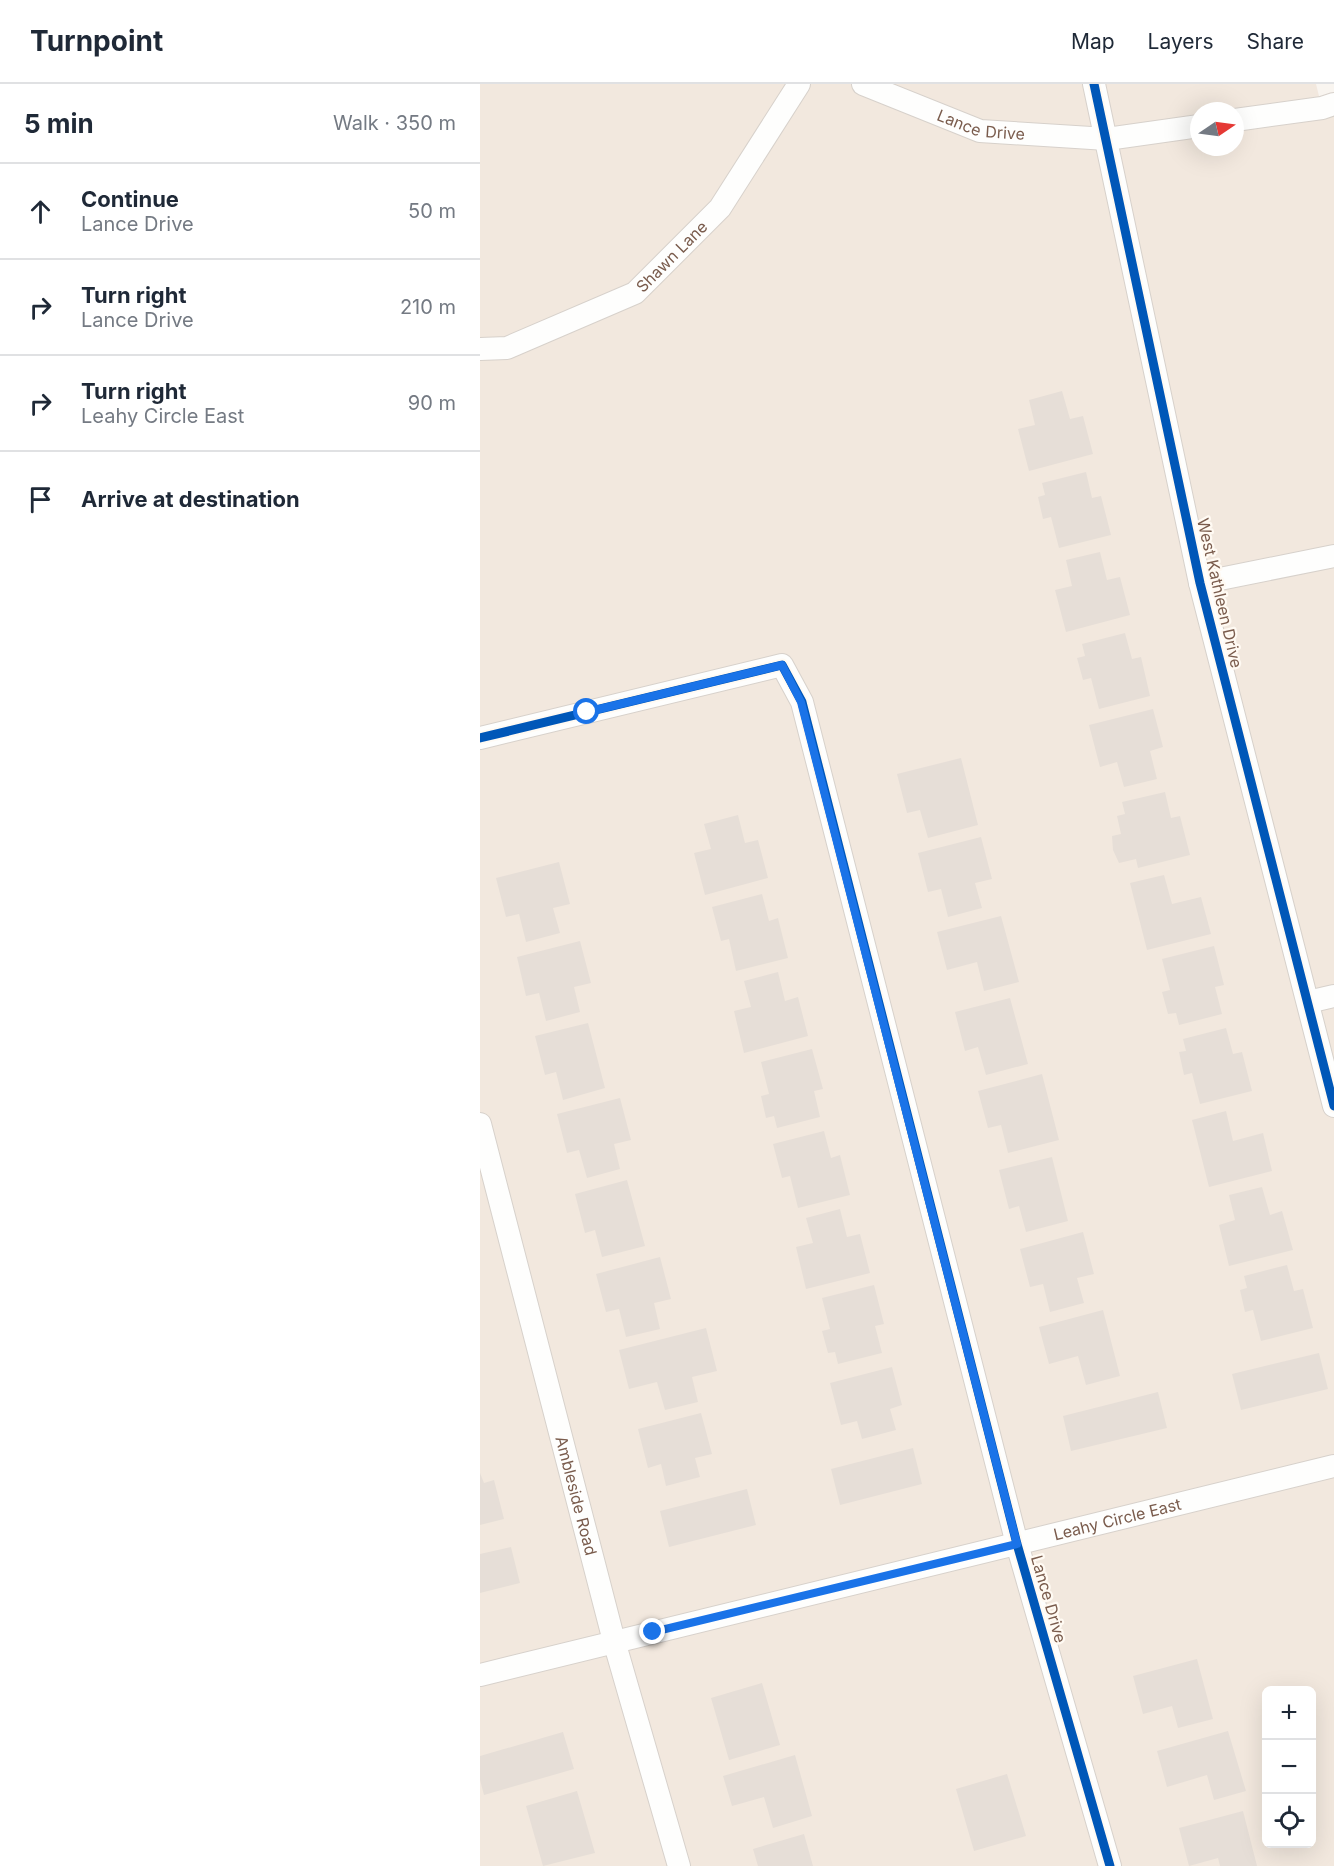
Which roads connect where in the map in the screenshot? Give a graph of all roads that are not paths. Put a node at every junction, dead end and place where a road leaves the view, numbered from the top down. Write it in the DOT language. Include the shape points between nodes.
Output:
graph roads {
  1 [pos="799,84"];
  2 [pos="863,84"];
  3 [pos="1094,84"];
  4 [pos="1334,104"];
  5 [pos="1244,119"];
  6 [pos="1190,127"];
  7 [pos="1107,139"];
  8 [pos="480,349"];
  9 [pos="1334,556"];
  10 [pos="1200,583"];
  11 [pos="480,738"];
  12 [pos="1334,996"];
  13 [pos="1308,1002"];
  14 [pos="1334,1106"];
  15 [pos="480,1124"];
  16 [pos="1334,1466"];
  17 [pos="1017,1544"];
  18 [pos="614,1641"];
  19 [pos="480,1675"];
  20 [pos="679,1866"];
  21 [pos="1110,1866"];
  1 -- 8 [label="street, Shawn Lane" via="720,208 635,292 507,348"];
  2 -- 7 [label="street, Lance Drive" via="980,131"];
  3 -- 7 [label="street, West Kathleen Drive"];
  4 -- 5 [label="street"];
  6 -- 7 [label="street, Lance Drive"];
  7 -- 10 [label="street, West Kathleen Drive"];
  9 -- 10 [label="street, West Kathleen Drive"];
  10 -- 13 [label="street, West Kathleen Drive"];
  11 -- 17 [label="street, Lance Drive" via="782,665 801,702"];
  12 -- 13 [label="street"];
  13 -- 14 [label="street, West Kathleen Drive"];
  15 -- 18 [label="street, Ambleside Road"];
  16 -- 17 [label="street, Leahy Circle East"];
  17 -- 18 [label="street, Leahy Circle East"];
  17 -- 21 [label="street, Lance Drive"];
  18 -- 19 [label="street, Leahy Circle East"];
  18 -- 20 [label="street, Ambleside Road"];
}
